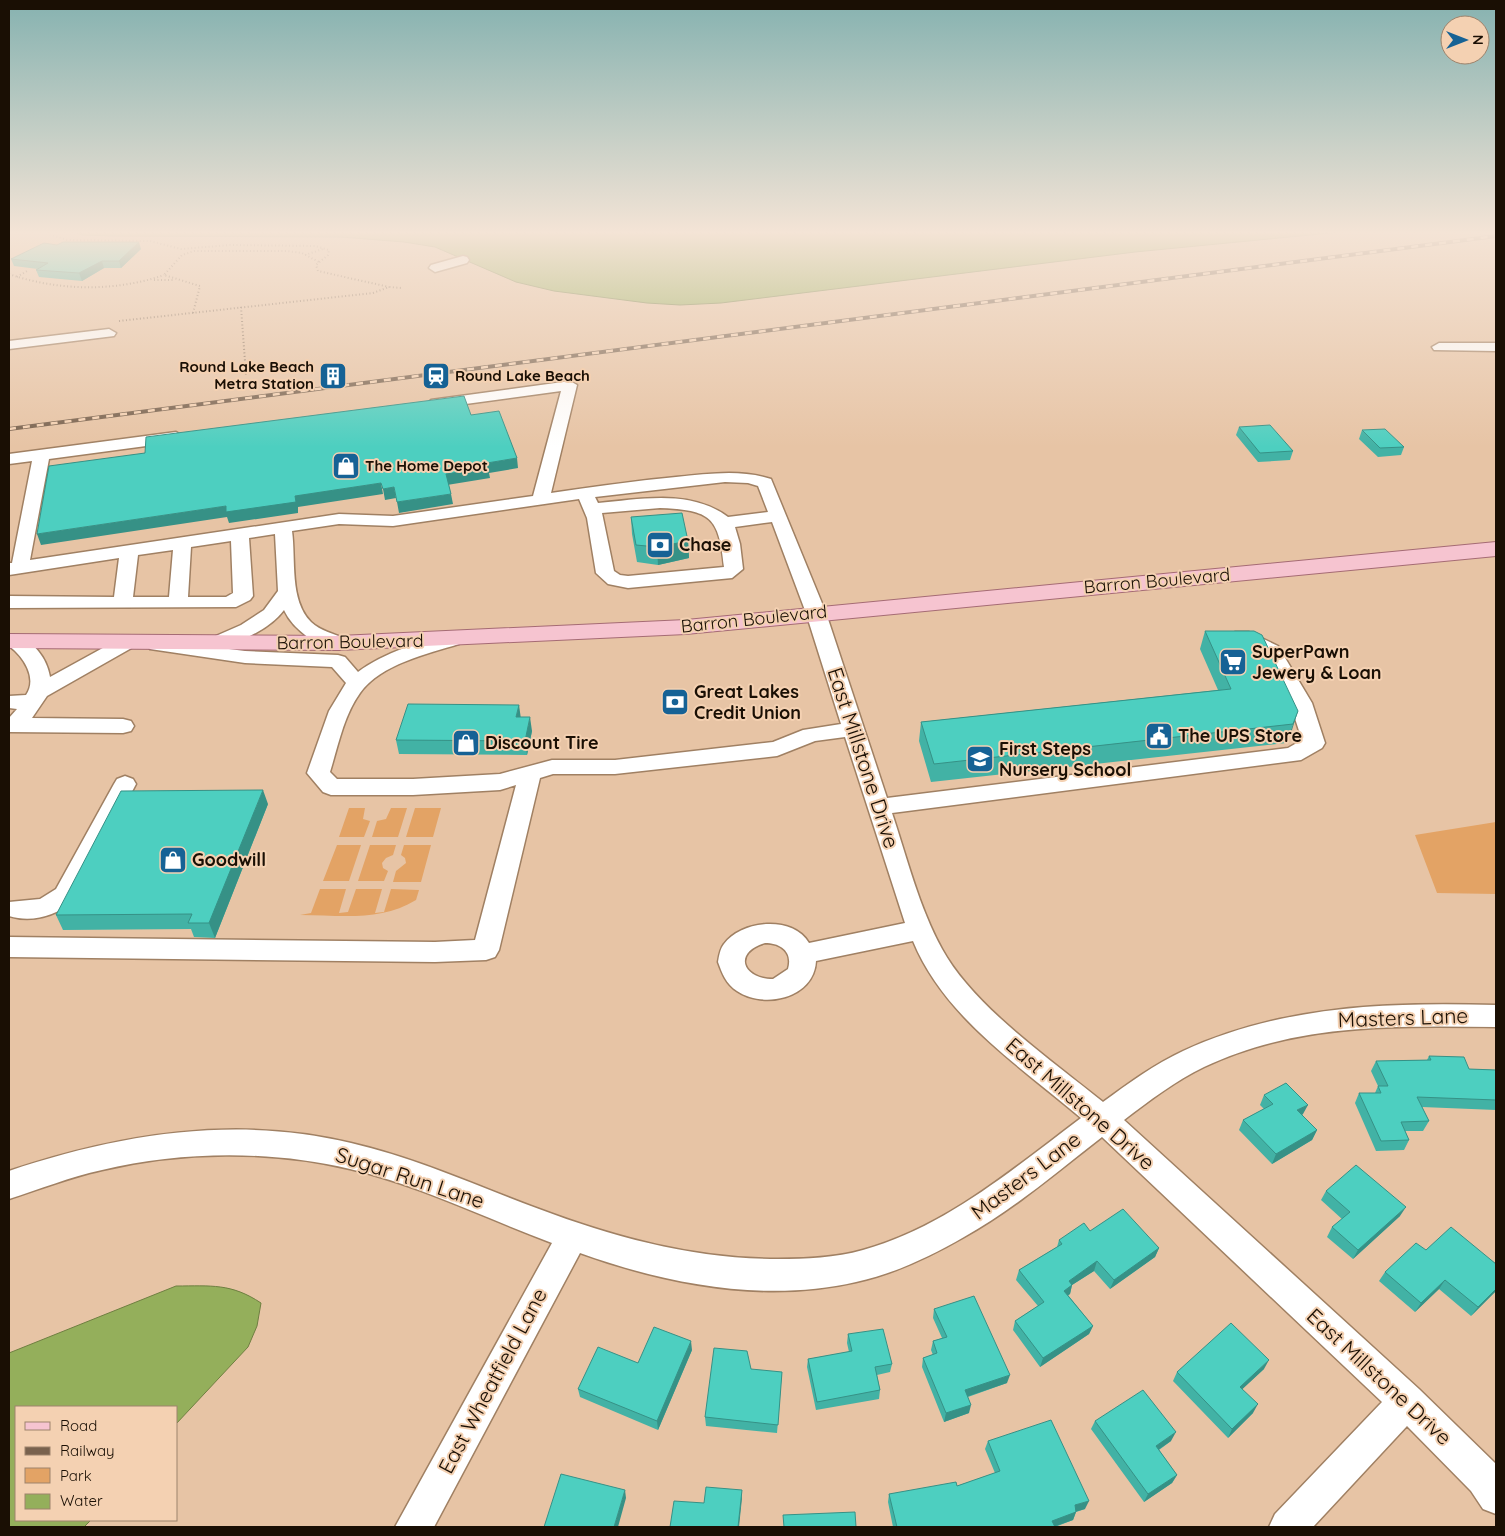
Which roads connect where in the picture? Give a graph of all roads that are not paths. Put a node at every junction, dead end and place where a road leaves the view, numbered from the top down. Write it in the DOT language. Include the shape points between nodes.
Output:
graph roads {
  1 [pos="111,327"];
  2 [pos="9,345"];
  3 [pos="1439,347"];
  4 [pos="1496,347"];
  5 [pos="422,405"];
  6 [pos="187,436"];
  7 [pos="41,455"];
  8 [pos="9,459"];
  9 [pos="540,501"];
  10 [pos="588,501"];
  11 [pos="778,516"];
  12 [pos="723,523"];
  13 [pos="283,528"];
  14 [pos="240,534"];
  15 [pos="182,543"];
  16 [pos="1496,550"];
  17 [pos="129,551"];
  18 [pos="14,568"];
  19 [pos="288,591"];
  20 [pos="9,602"];
  21 [pos="120,602"];
  22 [pos="175,602"];
  23 [pos="816,613"];
  24 [pos="1241,636"];
  25 [pos="452,640"];
  26 [pos="12,641"];
  27 [pos="132,642"];
  28 [pos="216,643"];
  29 [pos="339,643"];
  30 [pos="357,683"];
  31 [pos="36,697"];
  32 [pos="9,702"];
  33 [pos="13,725"];
  34 [pos="123,726"];
  35 [pos="854,729"];
  36 [pos="530,773"];
  37 [pos="120,784"];
  38 [pos="880,807"];
  39 [pos="25,910"];
  40 [pos="920,930"];
  41 [pos="9,947"];
  42 [pos="803,954"];
  43 [pos="1496,1016"];
  44 [pos="1103,1119"];
  45 [pos="9,1186"];
  46 [pos="573,1235"];
  47 [pos="1407,1401"];
  48 [pos="1496,1496"];
  49 [pos="414,1527"];
  50 [pos="1288,1527"];
  1 -- 2 [label="street"];
  3 -- 4 [label="street"];
  5 -- 9 [label="street" via="570,385"];
  6 -- 7 [label="street"];
  7 -- 8 [label="street"];
  7 -- 18 [label="street"];
  9 -- 10 [label="street"];
  9 -- 13 [label="street" via="393,522 340,519"];
  10 -- 11 [label="street, East Millstone Drive" via="643,485 750,478 765,483"];
  10 -- 12 [label="street" via="694,505"];
  10 -- 12 [label="street" via="596,518 605,573 615,580 628,582 725,574 734,570 731,545"];
  11 -- 12 [label="street"];
  11 -- 23 [label="street, East Millstone Drive"];
  13 -- 14 [label="street"];
  13 -- 19 [label="street"];
  14 -- 15 [label="street"];
  14 -- 22 [label="street" via="242,596 229,603"];
  15 -- 17 [label="street"];
  15 -- 22 [label="street" via="180,595"];
  16 -- 23 [label="main road, Barron Boulevard"];
  17 -- 18 [label="street"];
  17 -- 21 [label="street" via="124,596"];
  19 -- 28 [label="street" via="271,614 248,629"];
  19 -- 29 [label="street" via="297,616 305,627"];
  20 -- 21 [label="street"];
  21 -- 22 [label="street"];
  23 -- 25 [label="main road, Barron Boulevard" via="686,627"];
  23 -- 35 [label="street, East Millstone Drive"];
  24 -- 38 [label="street" via="1271,650 1301,703 1314,743 1293,755"];
  25 -- 29 [label="main road, Barron Boulevard"];
  25 -- 30 [label="street" via="396,658"];
  26 -- 27 [label="main road, Barron Boulevard"];
  26 -- 31 [label="street" via="25,648 41,675"];
  27 -- 28 [label="main road, Barron Boulevard"];
  27 -- 30 [label="street" via="246,657 338,661"];
  27 -- 31 [label="street"];
  28 -- 29 [label="main road, Barron Boulevard"];
  30 -- 36 [label="street" via="341,708 318,773 331,787 500,782"];
  31 -- 32 [label="street"];
  31 -- 33 [label="street"];
  33 -- 34 [label="street"];
  35 -- 36 [label="street" via="811,735 776,749 615,767 552,767"];
  35 -- 38 [label="street, East Millstone Drive"];
  36 -- 41 [label="street" via="486,950"];
  37 -- 39 [label="street" via="65,894 50,907"];
  38 -- 40 [label="street, East Millstone Drive"];
  40 -- 42 [label="street"];
  40 -- 44 [label="street, East Millstone Drive" via="931,954 989,1025"];
  43 -- 44 [label="street, Masters Lane" via="1334,1019 1262,1035 1204,1054"];
  44 -- 46 [label="street, Masters Lane" via="964,1223 924,1243 863,1266 791,1274 723,1272 658,1262"];
  44 -- 47 [label="street, East Millstone Drive"];
  45 -- 46 [label="street, Sugar Run Lane" via="85,1160 168,1144 255,1143 331,1151 394,1168"];
  46 -- 49 [label="street, East Wheatfield Lane"];
  47 -- 48 [label="street, East Millstone Drive" via="1484,1478"];
  47 -- 50 [label="street"];
}
